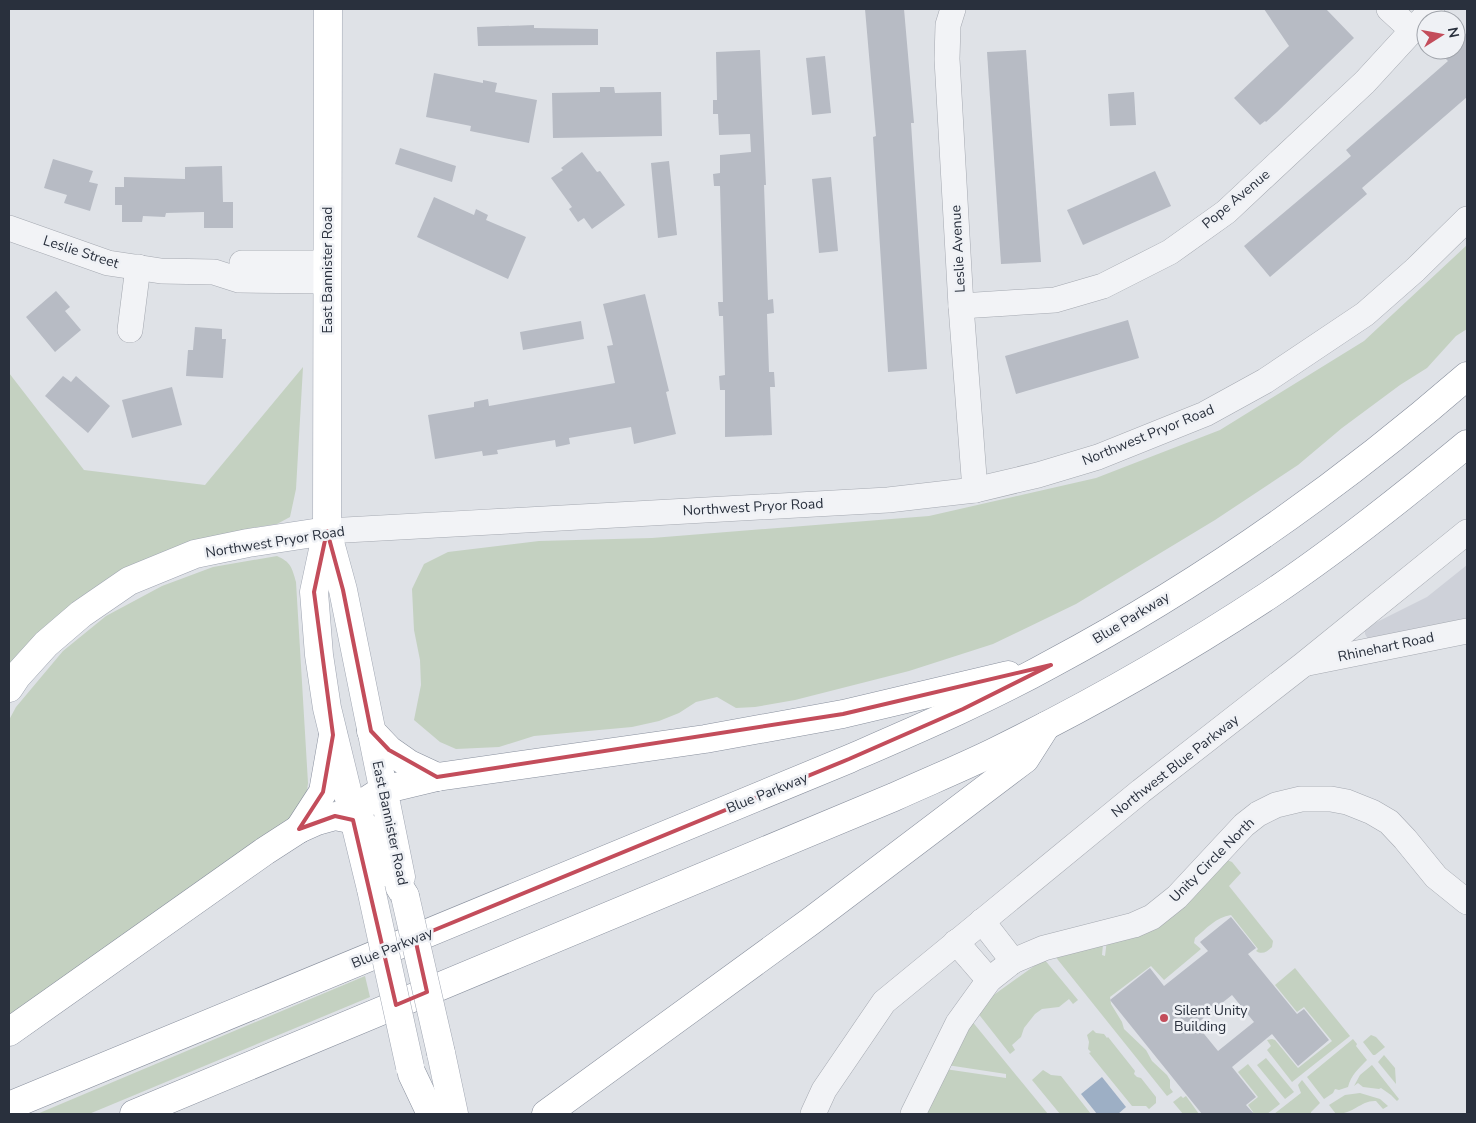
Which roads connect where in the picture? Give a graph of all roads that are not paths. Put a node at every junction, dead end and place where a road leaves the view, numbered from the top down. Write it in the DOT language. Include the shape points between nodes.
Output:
graph roads {
  1 [pos="328,9"];
  2 [pos="953,9"];
  3 [pos="1389,9"];
  4 [pos="1432,9"];
  5 [pos="1413,31"];
  6 [pos="1467,218"];
  7 [pos="9,228"];
  8 [pos="138,268"];
  9 [pos="327,272"];
  10 [pos="962,306"];
  11 [pos="130,330"];
  12 [pos="1467,376"];
  13 [pos="1467,444"];
  14 [pos="975,490"];
  15 [pos="327,531"];
  16 [pos="1467,532"];
  17 [pos="1467,630"];
  18 [pos="1304,664"];
  19 [pos="1051,665"];
  20 [pos="9,688"];
  21 [pos="1047,724"];
  22 [pos="371,731"];
  23 [pos="333,736"];
  24 [pos="437,777"];
  25 [pos="383,790"];
  26 [pos="353,820"];
  27 [pos="299,829"];
  28 [pos="405,896"];
  29 [pos="1467,902"];
  30 [pos="982,921"];
  31 [pos="956,942"];
  32 [pos="1013,961"];
  33 [pos="989,980"];
  34 [pos="9,1032"];
  35 [pos="411,1071"];
  36 [pos="9,1106"];
  37 [pos="134,1114"];
  38 [pos="420,1114"];
  39 [pos="431,1114"];
  40 [pos="454,1114"];
  41 [pos="546,1114"];
  42 [pos="812,1114"];
  43 [pos="913,1114"];
  1 -- 9 [label="main road, East Bannister Road"];
  2 -- 10 [label="street, Leslie Avenue" via="948,25 947,59"];
  3 -- 5 [label="street"];
  4 -- 5 [label="street, Pope Avenue"];
  5 -- 10 [label="street, Pope Avenue" via="1364,82 1226,212 1170,252 1103,286 1055,300"];
  6 -- 14 [label="street, Northwest Pryor Road" via="1365,314 1265,381 1214,409 1098,457"];
  7 -- 8 [label="street, Leslie Street" via="108,263"];
  8 -- 9 [label="street, Leslie Street" via="214,272 240,263"];
  8 -- 11 [label="street"];
  9 -- 15 [label="main road, East Bannister Road"];
  10 -- 14 [label="street, Leslie Avenue"];
  12 -- 19 [label="main road, Blue Parkway" via="1323,493 1235,555 1135,618"];
  13 -- 21 [label="main road" via="1371,522 1269,594 1172,656"];
  14 -- 15 [label="street, Northwest Pryor Road" via="878,500"];
  15 -- 20 [label="main road, Northwest Pryor Road" via="195,554 129,581 81,614 46,644"];
  15 -- 22 [label="main road, East Bannister Road" via="344,590"];
  15 -- 23 [label="main road, East Bannister Road" via="314,592"];
  16 -- 18 [label="street, Northwest Blue Parkway"];
  17 -- 18 [label="street, Rhinehart Road"];
  18 -- 30 [label="street, Northwest Blue Parkway"];
  19 -- 24 [label="main road" via="824,718 704,739"];
  19 -- 36 [label="main road, Blue Parkway" via="963,709 850,759"];
  21 -- 37 [label="main road" via="894,798"];
  21 -- 41 [label="main road" via="1025,759 811,921"];
  22 -- 24 [label="main road" via="389,750 409,764"];
  22 -- 25 [label="main road, East Bannister Road"];
  23 -- 26 [label="main road, East Bannister Road"];
  23 -- 27 [label="main road" via="323,792"];
  24 -- 25 [label="main road"];
  25 -- 26 [label="main road" via="366,801"];
  25 -- 28 [label="main road, East Bannister Road"];
  26 -- 27 [label="main road" via="335,816"];
  26 -- 28 [label="main road" via="360,821 381,846"];
  26 -- 35 [label="main road, East Bannister Road, bridge"];
  27 -- 34 [label="main road"];
  28 -- 40 [label="main road, East Bannister Road, bridge"];
  29 -- 32 [label="street, Unity Circle North" via="1436,877 1394,828 1372,812 1348,802 1301,799 1276,805 1244,824 1177,897 1152,916 1134,924 1044,948"];
  30 -- 31 [label="street, Northwest Blue Parkway"];
  30 -- 32 [label="street"];
  31 -- 33 [label="street"];
  31 -- 42 [label="street, Northwest Blue Parkway" via="884,1002 824,1090"];
  32 -- 33 [label="street, Unity Circle North"];
  33 -- 43 [label="street, Unity Circle North" via="958,1022"];
  35 -- 38 [label="main road"];
  35 -- 39 [label="main road"];
}
